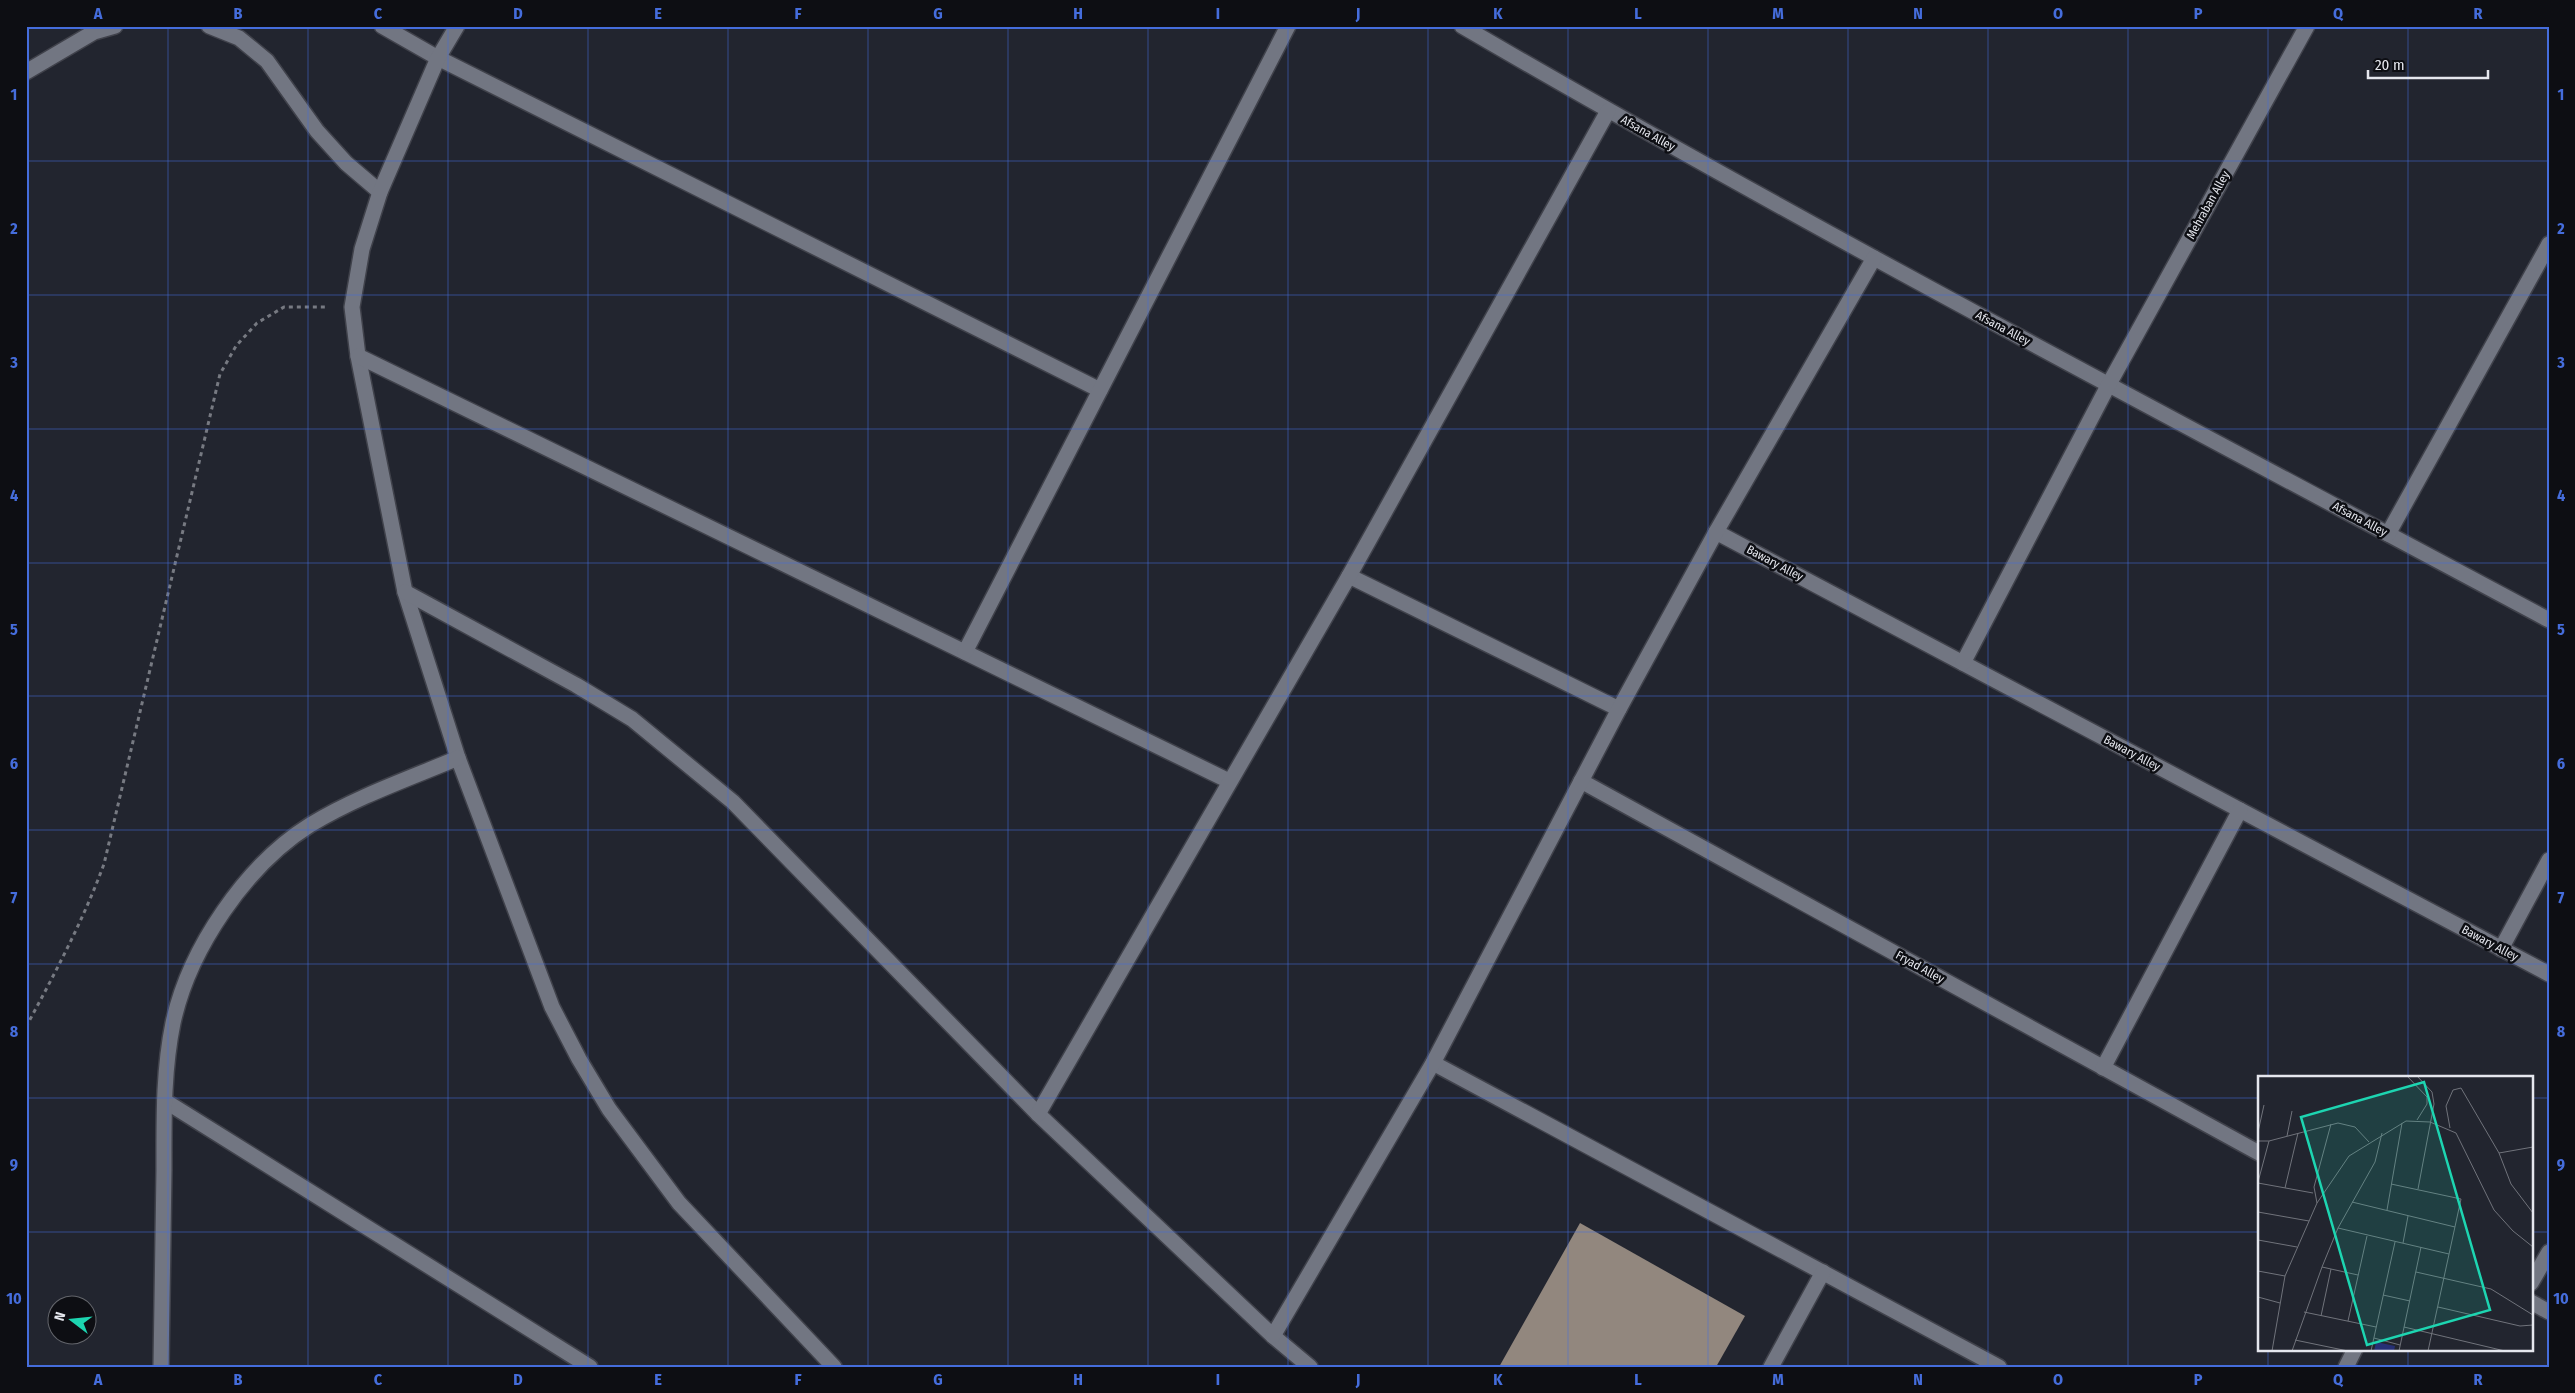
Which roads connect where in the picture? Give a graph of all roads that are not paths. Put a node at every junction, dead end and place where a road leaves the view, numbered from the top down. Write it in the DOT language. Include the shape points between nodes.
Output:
graph roads {
  1 [pos="115,26"];
  2 [pos="209,26"];
  3 [pos="382,26"];
  4 [pos="457,26"];
  5 [pos="1288,26"];
  6 [pos="1462,26"];
  7 [pos="2307,26"];
  8 [pos="438,58"];
  9 [pos="26,72"];
  10 [pos="1608,111"];
  11 [pos="380,192"];
  12 [pos="2549,244"];
  13 [pos="1874,258"];
  14 [pos="358,356"];
  15 [pos="2109,384"];
  16 [pos="1100,390"];
  17 [pos="1716,532"];
  18 [pos="2388,534"];
  19 [pos="1348,576"];
  20 [pos="405,592"];
  21 [pos="2549,620"];
  22 [pos="965,652"];
  23 [pos="1962,663"];
  24 [pos="1619,709"];
  25 [pos="458,758"];
  26 [pos="1229,781"];
  27 [pos="1581,781"];
  28 [pos="2240,810"];
  29 [pos="2549,860"];
  30 [pos="2500,949"];
  31 [pos="2549,974"];
  32 [pos="1433,1063"];
  33 [pos="2103,1068"];
  34 [pos="165,1101"];
  35 [pos="1038,1114"];
  36 [pos="2258,1152"];
  37 [pos="2549,1252"];
  38 [pos="1823,1272"];
  39 [pos="2532,1281"];
  40 [pos="2532,1303"];
  41 [pos="2549,1312"];
  42 [pos="1273,1336"];
  43 [pos="2354,1350"];
  44 [pos="161,1367"];
  45 [pos="590,1367"];
  46 [pos="834,1367"];
  47 [pos="1310,1367"];
  48 [pos="1771,1367"];
  49 [pos="1999,1367"];
  50 [pos="2346,1367"];
  1 -- 9 [label="street" via="94,32"];
  2 -- 11 [label="street" via="239,38 267,61 317,131 346,163"];
  3 -- 8 [label="street"];
  4 -- 8 [label="street"];
  5 -- 16 [label="street"];
  6 -- 10 [label="street, Afsana Alley"];
  7 -- 15 [label="street, Mehraban Alley"];
  8 -- 11 [label="street"];
  8 -- 16 [label="street"];
  10 -- 13 [label="street, Afsana Alley"];
  10 -- 19 [label="street"];
  11 -- 14 [label="street" via="362,249 352,307"];
  12 -- 18 [label="street"];
  13 -- 15 [label="street, Afsana Alley"];
  13 -- 17 [label="street"];
  14 -- 20 [label="street"];
  14 -- 22 [label="street"];
  15 -- 18 [label="street, Afsana Alley"];
  15 -- 23 [label="street, Mehraban Alley"];
  16 -- 22 [label="street"];
  17 -- 23 [label="street, Bawary Alley"];
  17 -- 24 [label="street"];
  18 -- 21 [label="street, Afsana Alley"];
  19 -- 24 [label="street"];
  19 -- 26 [label="street"];
  20 -- 25 [label="street"];
  20 -- 35 [label="street" via="576,685 632,720 684,760 733,802"];
  22 -- 26 [label="street"];
  23 -- 28 [label="street, Bawary Alley"];
  24 -- 27 [label="street"];
  25 -- 34 [label="street" via="364,798 309,826 262,864 223,911 192,965 173,1023"];
  25 -- 46 [label="street" via="552,1007 609,1109 679,1203"];
  26 -- 35 [label="street"];
  27 -- 32 [label="street"];
  27 -- 33 [label="street, Fryad Alley"];
  28 -- 30 [label="street, Bawary Alley"];
  28 -- 33 [label="street"];
  29 -- 30 [label="street"];
  30 -- 31 [label="street, Bawary Alley"];
  32 -- 38 [label="street"];
  32 -- 42 [label="street"];
  33 -- 36 [label="street, Fryad Alley"];
  34 -- 44 [label="street"];
  34 -- 45 [label="street"];
  35 -- 42 [label="street"];
  37 -- 39 [label="street"];
  38 -- 48 [label="street"];
  38 -- 49 [label="street"];
  40 -- 41 [label="street"];
  42 -- 47 [label="street"];
  43 -- 50 [label="street"];
}
